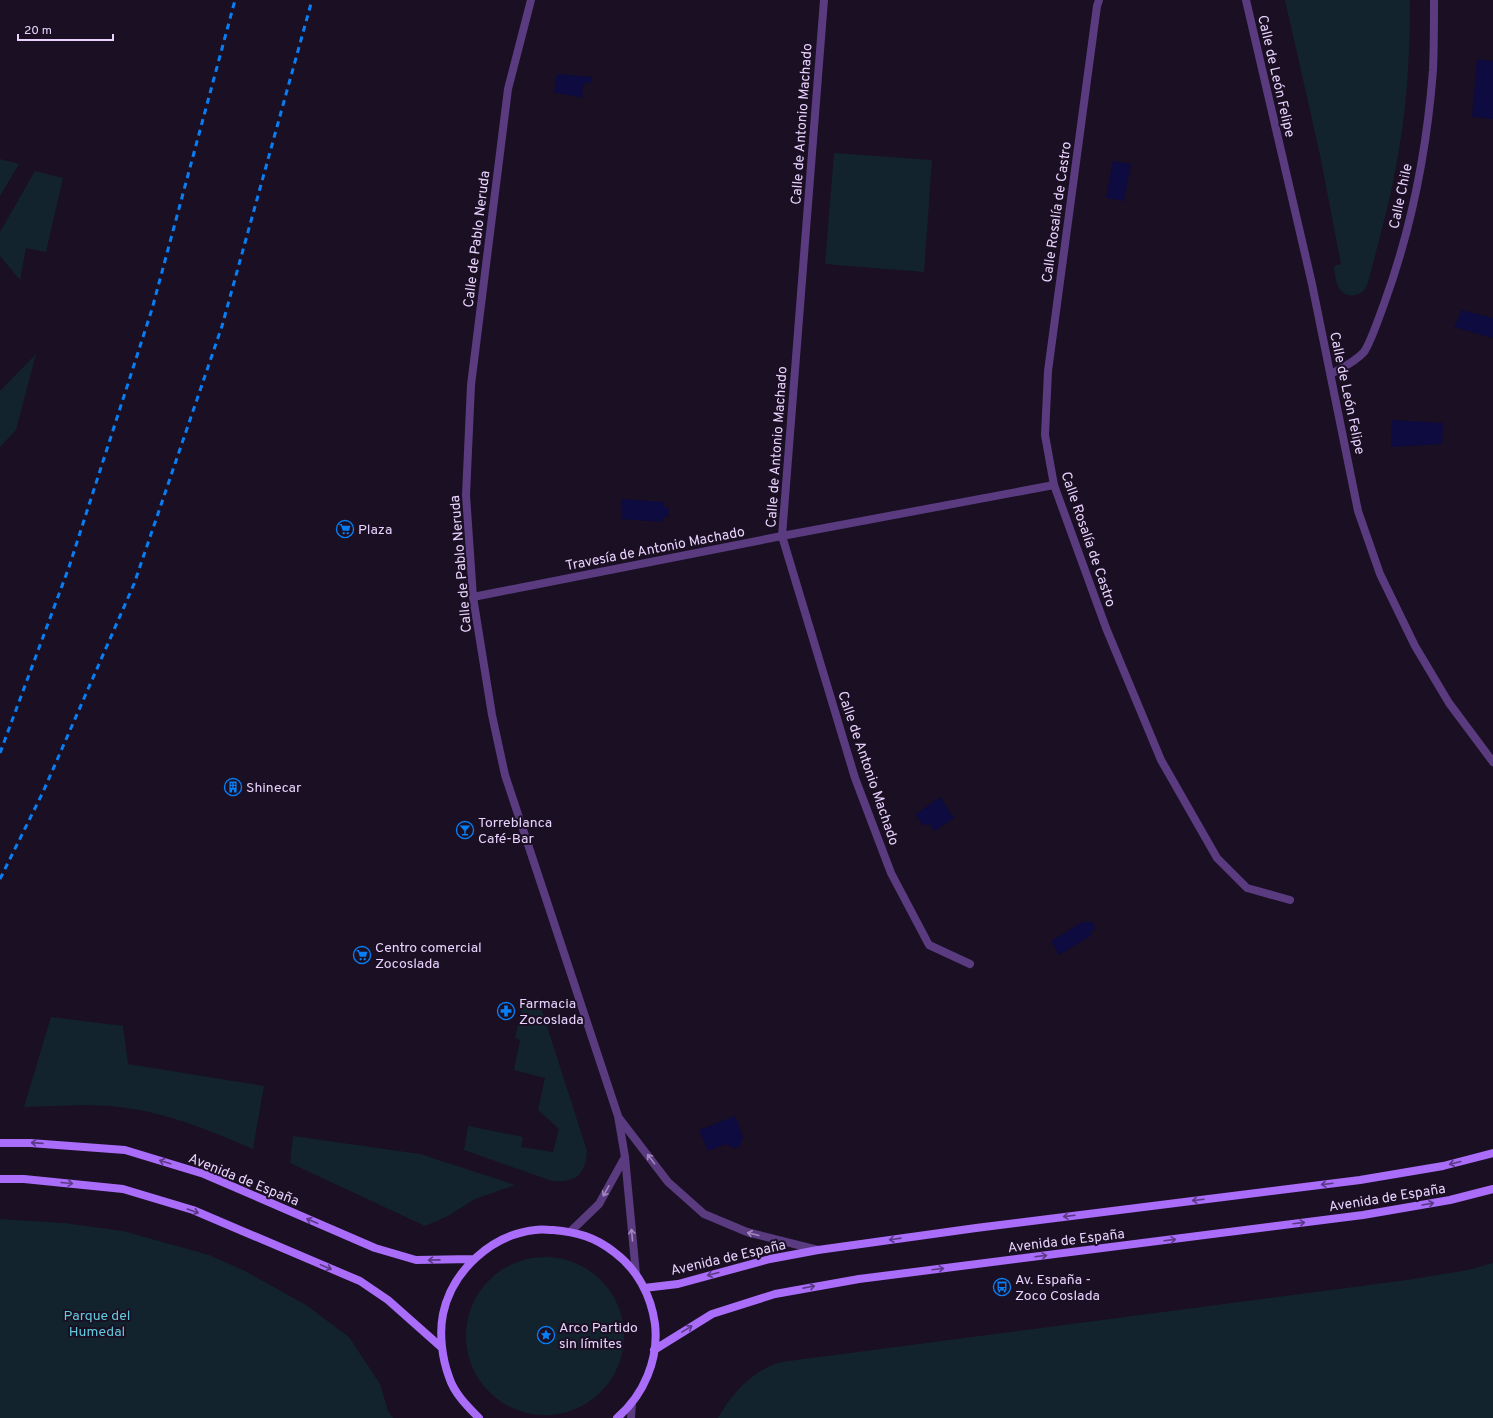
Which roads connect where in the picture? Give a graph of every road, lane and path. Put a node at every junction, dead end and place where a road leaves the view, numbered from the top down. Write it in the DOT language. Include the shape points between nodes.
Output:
graph roads {
  1 [pos="531,0"];
  2 [pos="824,0"];
  3 [pos="1099,0"];
  4 [pos="1246,0"];
  5 [pos="1434,0"];
  6 [pos="1331,374"];
  7 [pos="1054,486"];
  8 [pos="782,536"];
  9 [pos="473,597"];
  10 [pos="1493,762"];
  11 [pos="1290,900"];
  12 [pos="970,964"];
  13 [pos="618,1116"];
  14 [pos="0,1143"];
  15 [pos="1493,1153"];
  16 [pos="625,1157"];
  17 [pos="0,1179"];
  18 [pos="1493,1189"];
  19 [pos="571,1231"];
  20 [pos="818,1250"];
  21 [pos="473,1259"];
  22 [pos="636,1274"];
  23 [pos="644,1288"];
  24 [pos="441,1348"];
  25 [pos="654,1350"];
  26 [pos="632,1403"];
  27 [pos="479,1418"];
  28 [pos="617,1418"];
  29 [pos="631,1418"];
  1 -- 9 [label="street, Calle de Pablo Neruda" via="508,89 471,384 466,495"];
  2 -- 8 [label="street, Calle de Antonio Machado"];
  3 -- 7 [label="street, Calle Rosalía de Castro" via="1048,371 1045,435"];
  4 -- 6 [label="street, Calle de León Felipe"];
  5 -- 6 [label="street, Calle Chile" via="1433,68 1428,123 1403,246 1385,302 1364,352 1347,366"];
  6 -- 10 [label="street, Calle de León Felipe" via="1358,511 1380,574 1415,646 1449,703"];
  7 -- 8 [label="street, Travesía de Antonio Machado"];
  7 -- 11 [label="street, Calle Rosalía de Castro" via="1106,628 1160,760 1217,858 1247,888"];
  8 -- 9 [label="street, Travesía de Antonio Machado"];
  8 -- 12 [label="street, Calle de Antonio Machado" via="855,778 891,873 929,945"];
  9 -- 13 [label="street, Calle de Pablo Neruda" via="504,775"];
  13 -- 16 [label="street, Calle de Pablo Neruda"];
  20 -- 13 [label="street, Avenida de España, one-way" via="747,1232 704,1214 668,1182"];
  21 -- 14 [label="street, Avenida de España, one-way" via="416,1260 375,1248 204,1174 125,1150"];
  15 -- 20 [label="street, Avenida de España, one-way" via="1443,1166 1360,1180"];
  16 -- 19 [label="street, one-way" via="599,1204"];
  22 -- 16 [label="street, Calle de Pablo Neruda, one-way"];
  17 -- 24 [label="street, one-way" via="123,1189 194,1210 360,1281 388,1300"];
  25 -- 18 [label="street, Avenida de España, one-way" via="712,1314 775,1294 860,1279 1364,1215 1450,1200"];
  19 -- 21 [label="street" via="536,1230 519,1233 486,1249"];
  19 -- 22 [label="street" via="607,1247"];
  20 -- 23 [label="street, Avenida de España, one-way" via="770,1259 678,1284"];
  21 -- 24 [label="street" via="454,1285 448,1299 443,1315"];
  22 -- 23 [label="street"];
  23 -- 25 [label="street" via="654,1318"];
  24 -- 27 [label="street" via="455,1390"];
  25 -- 26 [label="street" via="647,1378"];
  26 -- 28 [label="street"];
  26 -- 29 [label="street"];
}
